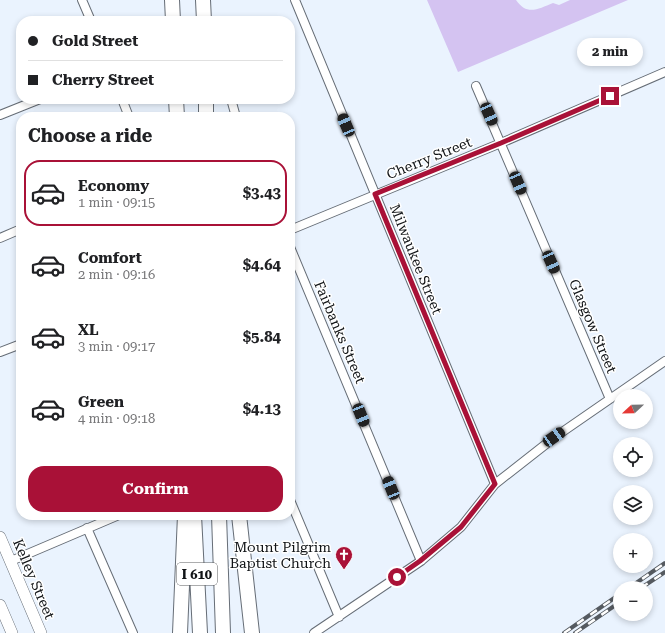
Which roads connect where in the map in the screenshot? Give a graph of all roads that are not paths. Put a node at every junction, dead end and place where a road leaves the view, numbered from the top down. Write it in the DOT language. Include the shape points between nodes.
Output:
graph roads {
  1 [pos="82,0"];
  2 [pos="172,0"];
  3 [pos="203,0"];
  4 [pos="295,0"];
  5 [pos="89,16"];
  6 [pos="173,16"];
  7 [pos="204,16"];
  8 [pos="665,72"];
  9 [pos="476,86"];
  10 [pos="28,104"];
  11 [pos="0,116"];
  12 [pos="501,143"];
  13 [pos="375,194"];
  14 [pos="295,228"];
  15 [pos="16,231"];
  16 [pos="0,238"];
  17 [pos="295,259"];
  18 [pos="16,346"];
  19 [pos="0,352"];
  20 [pos="665,361"];
  21 [pos="610,399"];
  22 [pos="495,484"];
  23 [pos="295,512"];
  24 [pos="107,520"];
  25 [pos="185,520"];
  26 [pos="194,520"];
  27 [pos="219,520"];
  28 [pos="240,520"];
  29 [pos="87,528"];
  30 [pos="0,537"];
  31 [pos="11,561"];
  32 [pos="420,561"];
  33 [pos="0,605"];
  34 [pos="339,617"];
  35 [pos="12,633"];
  36 [pos="41,633"];
  37 [pos="133,633"];
  38 [pos="180,633"];
  39 [pos="200,633"];
  40 [pos="223,633"];
  41 [pos="252,633"];
  42 [pos="314,633"];
  1 -- 5 [label="street"];
  2 -- 6 [label="highway"];
  3 -- 7 [label="highway"];
  4 -- 13 [label="street, Milwaukee Street"];
  8 -- 12 [label="street, Cherry Street"];
  9 -- 12 [label="street, Glasgow Street"];
  10 -- 11 [label="street"];
  12 -- 13 [label="street, Cherry Street"];
  12 -- 21 [label="street, Glasgow Street"];
  13 -- 14 [label="street, Cherry Street"];
  13 -- 22 [label="street, Milwaukee Street"];
  15 -- 16 [label="street"];
  17 -- 32 [label="street, Fairbanks Street"];
  18 -- 19 [label="street"];
  20 -- 21 [label="street"];
  21 -- 22 [label="street" via="554,437"];
  22 -- 32 [label="street" via="461,527"];
  23 -- 34 [label="street"];
  24 -- 29 [label="street"];
  25 -- 38 [label="highway"];
  26 -- 39 [label="highway, I 610"];
  27 -- 40 [label="highway, I 610"];
  28 -- 41 [label="highway"];
  29 -- 31 [label="street"];
  29 -- 37 [label="street"];
  30 -- 31 [label="main road, Kelley Street"];
  31 -- 36 [label="main road, Kelley Street"];
  32 -- 34 [label="street"];
  33 -- 35 [label="main road"];
  34 -- 42 [label="street"];
}
